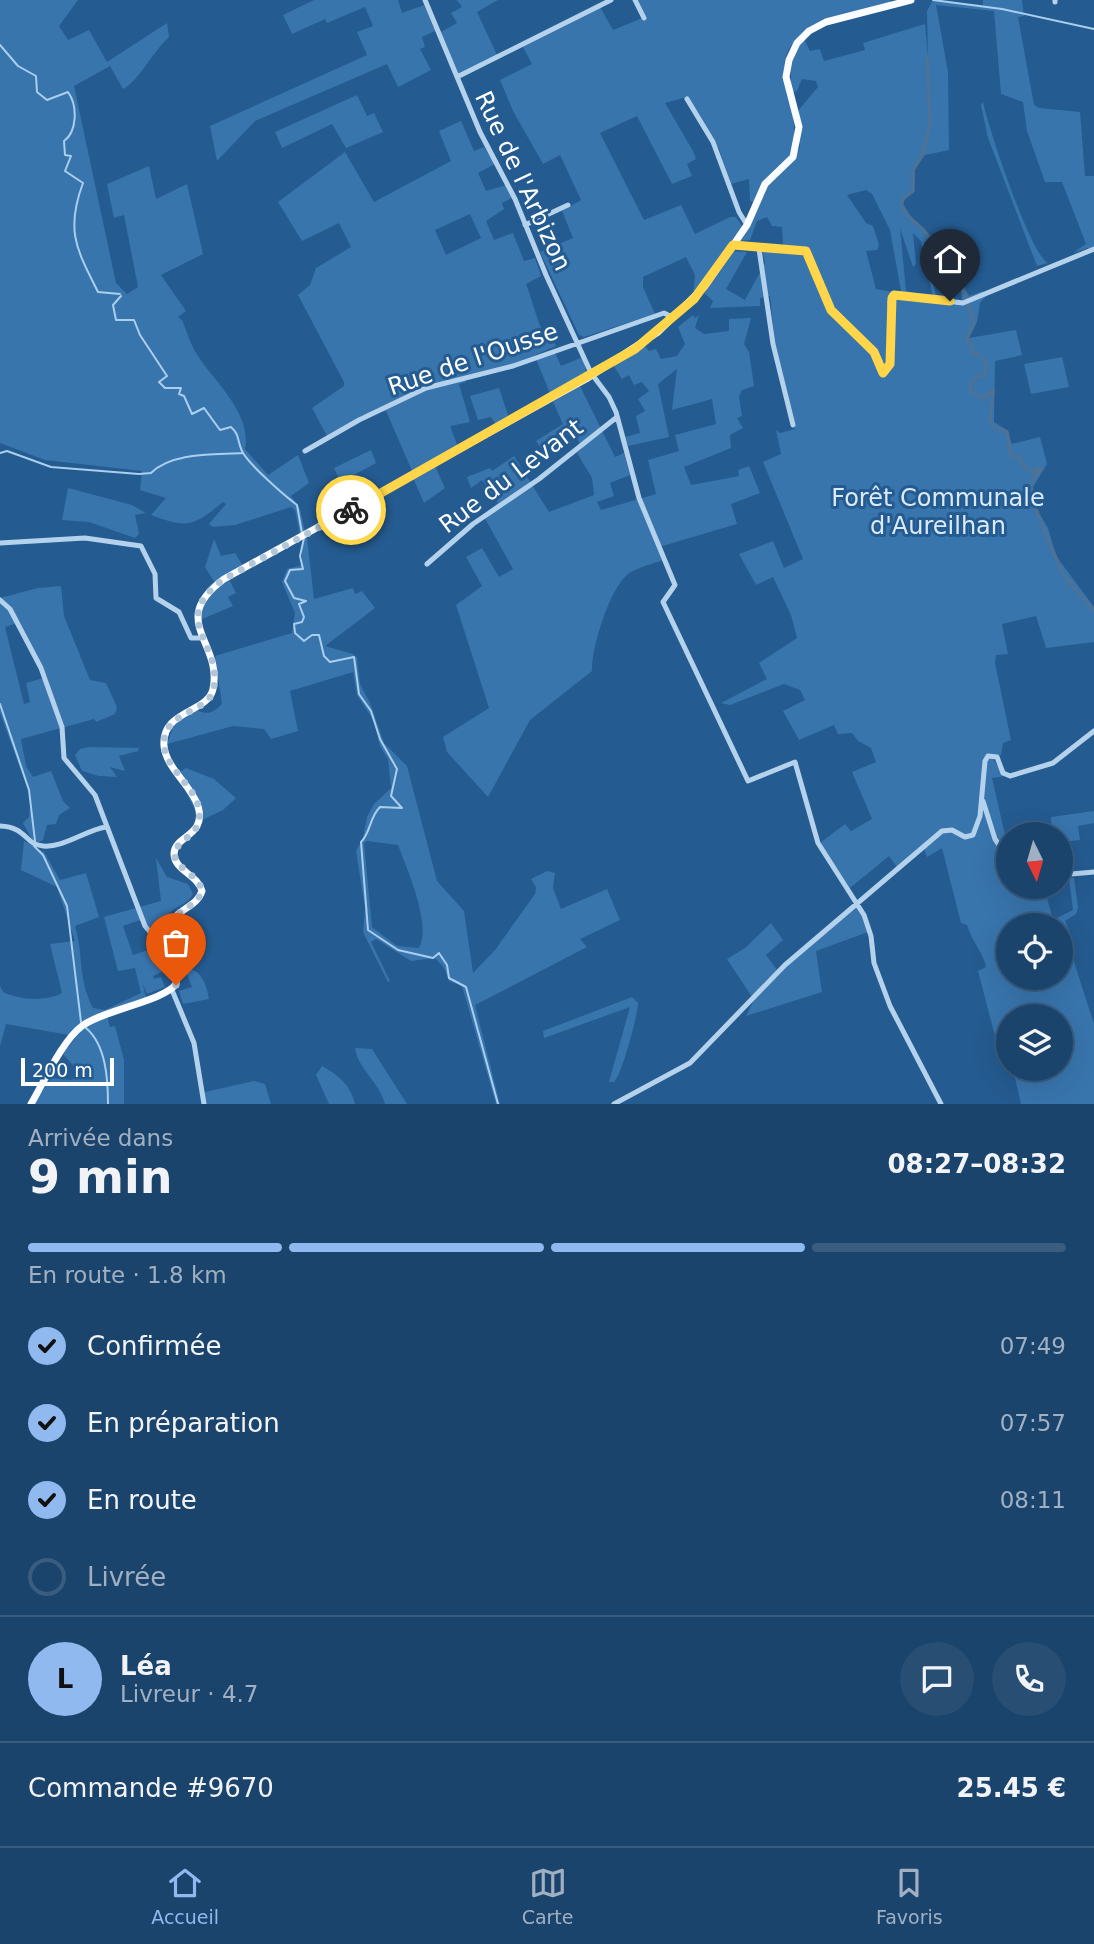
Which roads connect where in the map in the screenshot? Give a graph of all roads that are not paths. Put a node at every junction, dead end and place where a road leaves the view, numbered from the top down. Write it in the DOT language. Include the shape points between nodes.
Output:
graph roads {
  1 [pos="425,0"];
  2 [pos="611,0"];
  3 [pos="635,0"];
  4 [pos="911,0"];
  5 [pos="644,18"];
  6 [pos="457,77"];
  7 [pos="687,99"];
  8 [pos="568,205"];
  9 [pos="526,225"];
  10 [pos="747,225"];
  11 [pos="733,245"];
  12 [pos="759,249"];
  13 [pos="1094,249"];
  14 [pos="674,318"];
  15 [pos="579,342"];
  16 [pos="592,376"];
  17 [pos="617,417"];
  18 [pos="793,425"];
  19 [pos="305,452"];
  20 [pos="0,543"];
  21 [pos="427,564"];
  22 [pos="0,600"];
  23 [pos="202,638"];
  24 [pos="1094,731"];
  25 [pos="983,801"];
  26 [pos="0,826"];
  27 [pos="106,827"];
  28 [pos="996,840"];
  29 [pos="1094,872"];
  30 [pos="1073,874"];
  31 [pos="857,903"];
  32 [pos="171,928"];
  33 [pos="172,990"];
  34 [pos="31,1104"];
  35 [pos="204,1104"];
  36 [pos="614,1104"];
  37 [pos="941,1104"];
  1 -- 6 [label="street, Rue de l'Arbizon"];
  2 -- 6 [label="street"];
  3 -- 5 [label="street"];
  4 -- 10 [label="main road" via="826,22 797,43 786,82 797,120 798,144 790,162 765,184"];
  6 -- 9 [label="street, Rue de l'Arbizon"];
  7 -- 10 [label="street" via="713,142"];
  8 -- 9 [label="street"];
  9 -- 15 [label="street, Rue de l'Arbizon"];
  10 -- 11 [label="main road"];
  11 -- 12 [label="street"];
  11 -- 14 [label="main road" via="700,293"];
  12 -- 13 [label="street" via="806,251 831,310 874,352 883,373 890,364 890,302 894,295 967,302"];
  12 -- 18 [label="street" via="773,344"];
  14 -- 15 [label="street, Rue de l'Ousse" via="664,313"];
  14 -- 16 [label="main road"];
  15 -- 16 [label="street, Rue de l'Arbizon"];
  15 -- 19 [label="street, Rue de l'Ousse" via="513,366 426,388"];
  16 -- 17 [label="street, Rue de l'Arbizon" via="609,397"];
  16 -- 23 [label="main road" via="212,588 197,611"];
  17 -- 21 [label="street, Rue du Levant"];
  17 -- 31 [label="street, Rue de l'Arbizon" via="639,498 675,585 663,602 747,781 795,762 818,843"];
  20 -- 23 [label="street" via="85,538 141,546 155,573 156,598 179,612 191,638"];
  22 -- 27 [label="street" via="10,609 41,668 61,727 64,758 95,795"];
  23 -- 32 [label="main road" via="210,657 213,690 206,702 178,718 164,744 195,798 199,814 195,831 177,846 174,858 197,879 202,891"];
  24 -- 25 [label="street" via="1053,763 1010,776 1003,773 997,757 988,756"];
  25 -- 28 [label="street"];
  25 -- 31 [label="street" via="978,828 971,836 942,831"];
  26 -- 27 [label="street" via="19,829 33,843 45,847"];
  27 -- 32 [label="street" via="147,930"];
  29 -- 30 [label="street"];
  31 -- 36 [label="street" via="785,965 690,1063"];
  31 -- 37 [label="street" via="868,925 874,963 890,1006"];
  32 -- 33 [label="main road" via="177,982"];
  33 -- 34 [label="main road" via="81,1027"];
  33 -- 35 [label="street" via="194,1043"];
}
